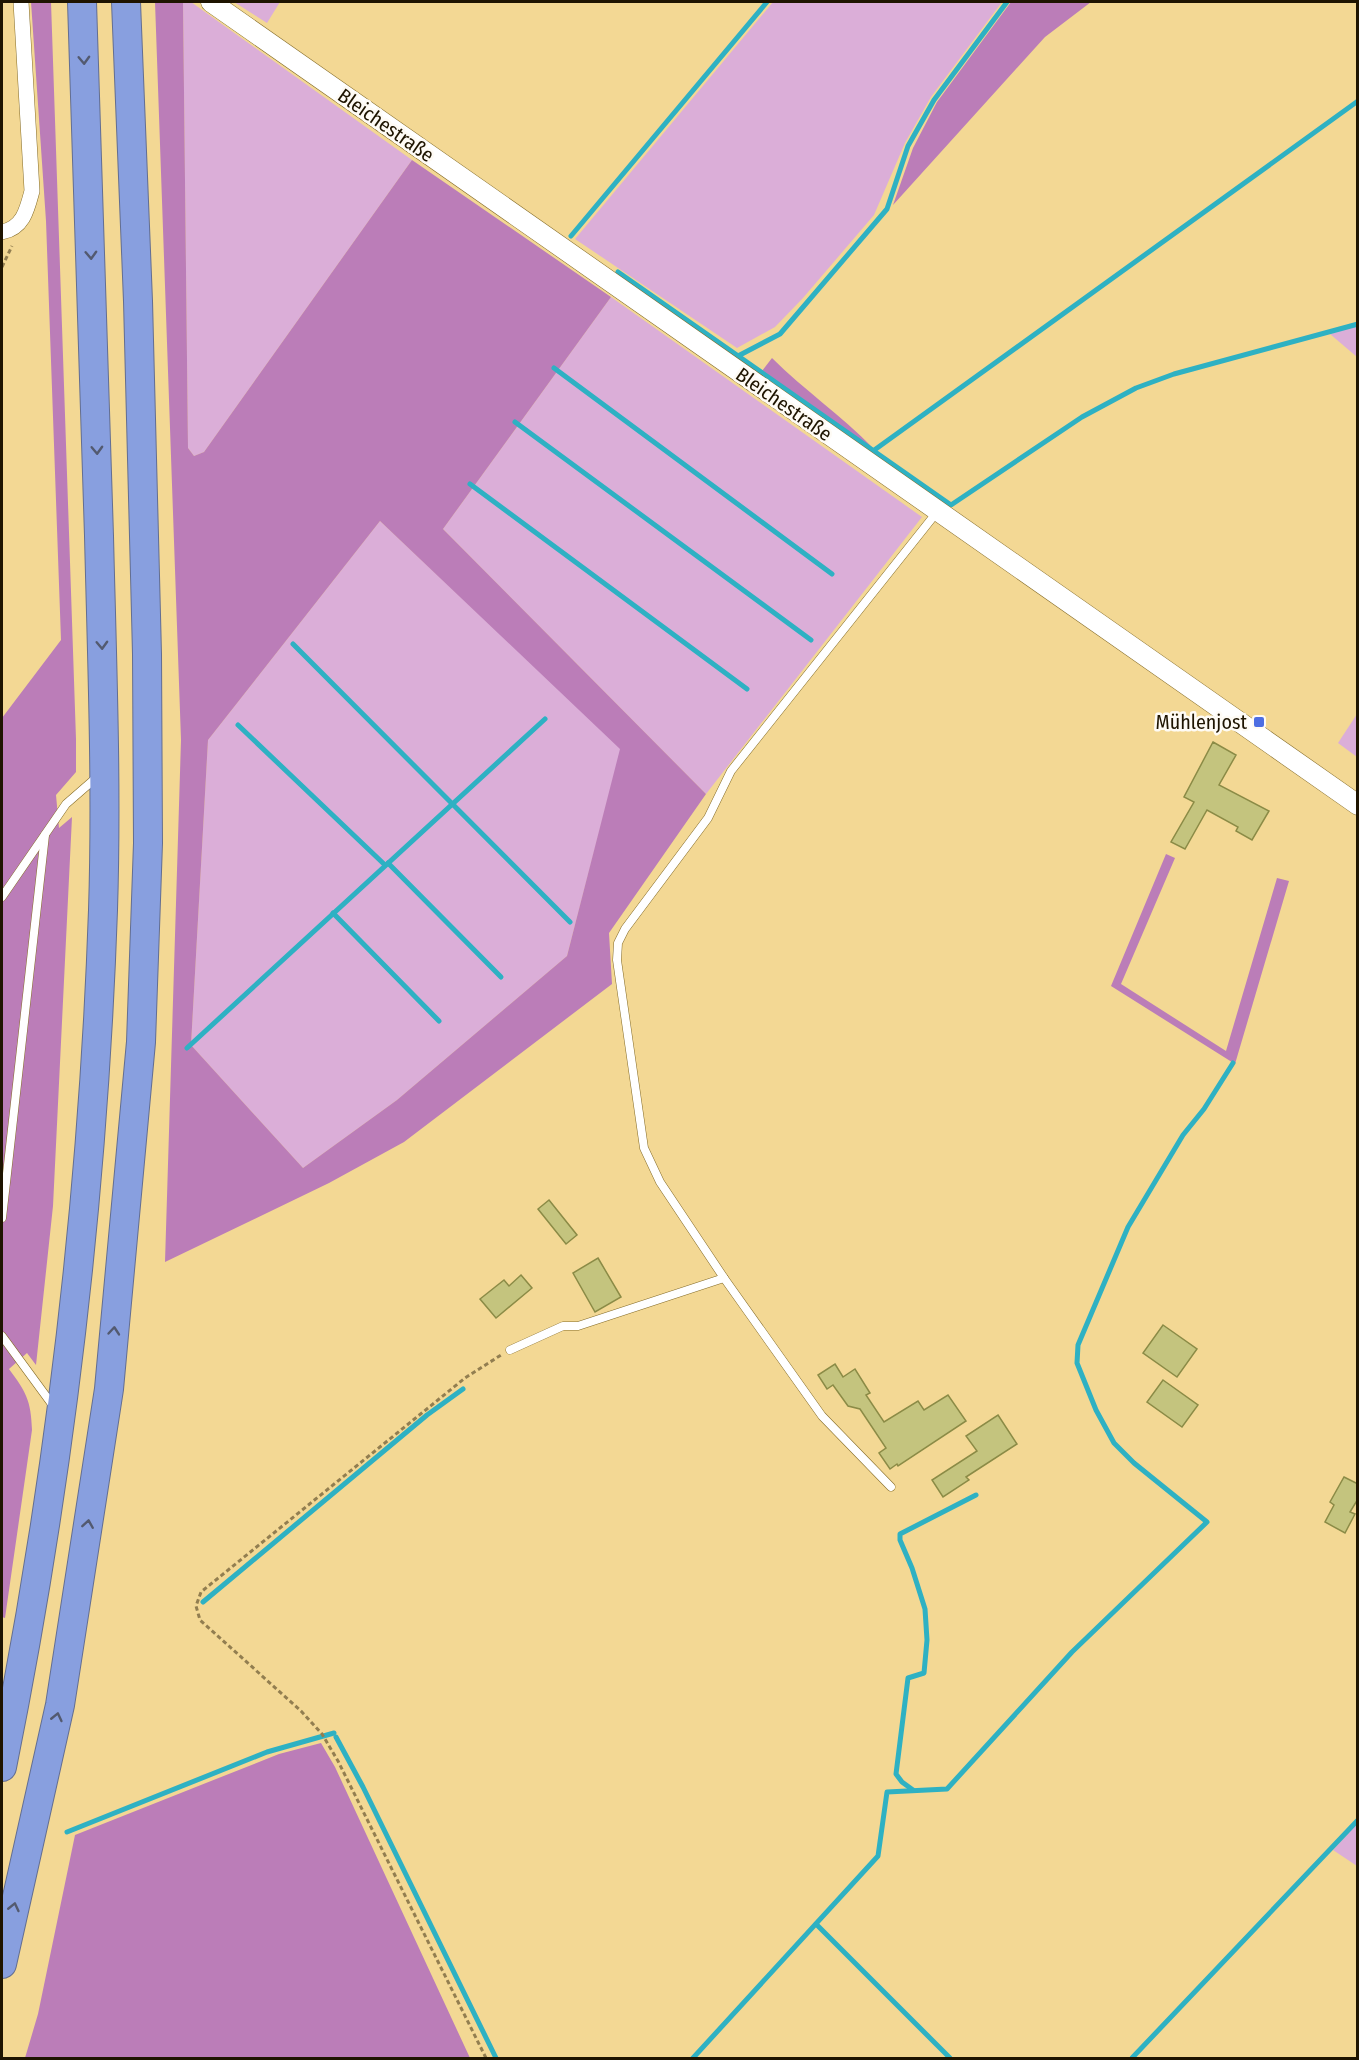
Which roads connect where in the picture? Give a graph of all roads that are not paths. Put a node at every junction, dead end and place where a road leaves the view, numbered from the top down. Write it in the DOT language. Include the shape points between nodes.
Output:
graph roads {
  1 [pos="21,2"];
  2 [pos="82,2"];
  3 [pos="126,2"];
  4 [pos="211,2"];
  5 [pos="6,231"];
  6 [pos="937,512"];
  7 [pos="105,770"];
  8 [pos="1358,805"];
  9 [pos="45,836"];
  10 [pos="2,897"];
  11 [pos="2,1218"];
  12 [pos="724,1278"];
  13 [pos="2,1336"];
  14 [pos="510,1350"];
  15 [pos="62,1418"];
  16 [pos="891,1487"];
  17 [pos="2,1767"];
  18 [pos="2,1964"];
  1 -- 5 [label="street" via="32,192 24,219"];
  2 -- 7 [label="highway, one-way"];
  18 -- 3 [label="highway, one-way" via="60,1705 109,1389 141,1042 148,843 147,654"];
  4 -- 6 [label="street, Bleichestraße"];
  6 -- 8 [label="street, Bleichestraße"];
  6 -- 12 [label="lane" via="731,771 708,818 618,943 617,960 644,1148 660,1182"];
  7 -- 9 [label="lane" via="66,804"];
  7 -- 15 [label="highway" via="96,1049 83,1234"];
  9 -- 10 [label="lane"];
  9 -- 11 [label="lane"];
  12 -- 14 [label="lane" via="578,1326 563,1326"];
  12 -- 16 [label="lane" via="822,1416"];
  13 -- 15 [label="lane"];
  15 -- 17 [label="highway"];
}
